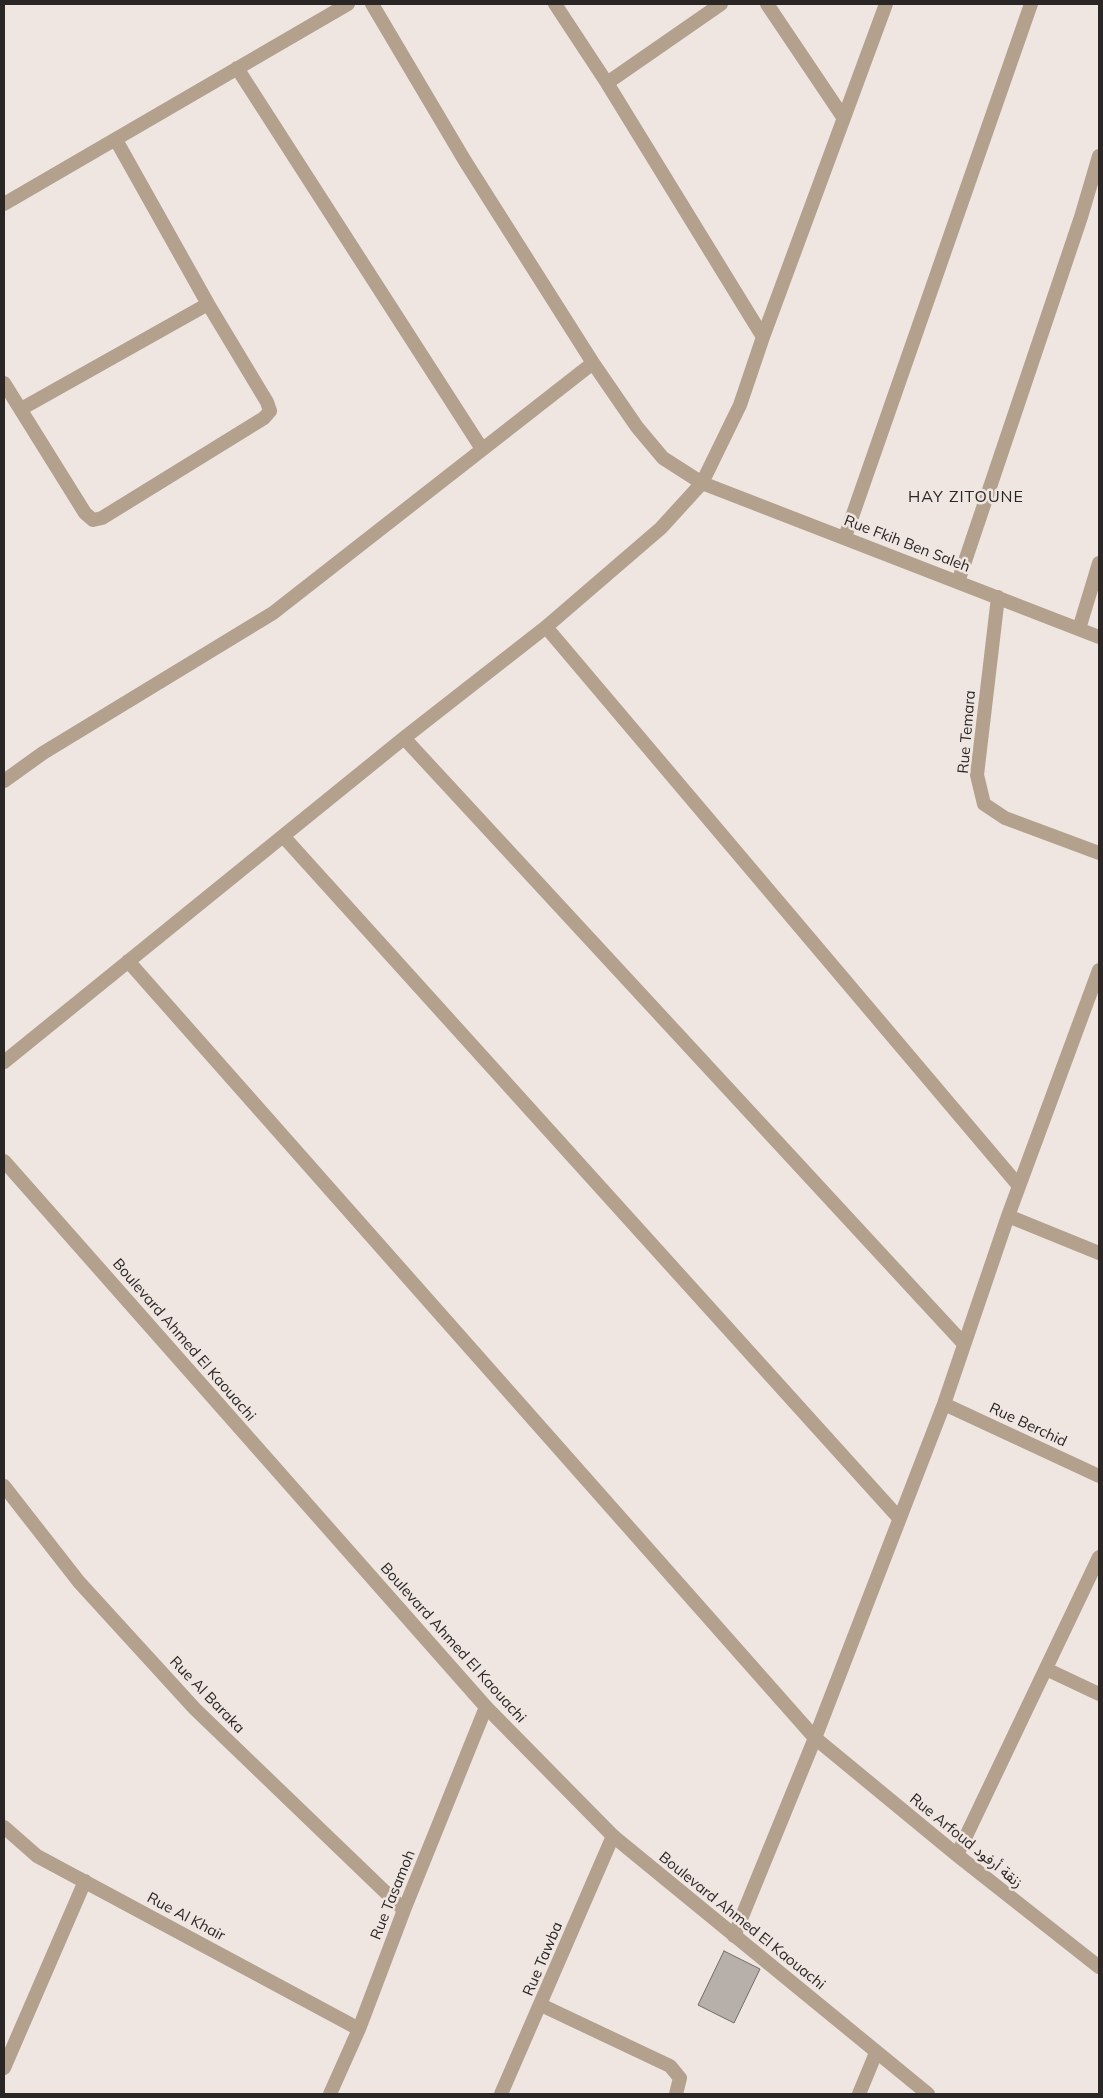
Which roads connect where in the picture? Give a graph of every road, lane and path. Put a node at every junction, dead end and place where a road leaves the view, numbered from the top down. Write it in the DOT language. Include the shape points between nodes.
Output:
graph roads {
  1 [pos="348,4"];
  2 [pos="372,4"];
  3 [pos="556,4"];
  4 [pos="721,4"];
  5 [pos="767,4"];
  6 [pos="886,4"];
  7 [pos="1031,4"];
  8 [pos="237,68"];
  9 [pos="607,83"];
  10 [pos="843,117"];
  11 [pos="116,140"];
  12 [pos="1099,156"];
  13 [pos="6,198"];
  14 [pos="208,304"];
  15 [pos="763,337"];
  16 [pos="593,363"];
  17 [pos="4,383"];
  18 [pos="21,409"];
  19 [pos="482,449"];
  20 [pos="702,483"];
  21 [pos="844,537"];
  22 [pos="1099,563"];
  23 [pos="958,582"];
  24 [pos="998,597"];
  25 [pos="546,627"];
  26 [pos="1079,629"];
  27 [pos="1099,637"];
  28 [pos="404,738"];
  29 [pos="4,782"];
  30 [pos="283,836"];
  31 [pos="1099,853"];
  32 [pos="128,960"];
  33 [pos="1099,970"];
  34 [pos="4,1062"];
  35 [pos="4,1161"];
  36 [pos="1019,1186"];
  37 [pos="1008,1216"];
  38 [pos="1099,1253"];
  39 [pos="964,1344"];
  40 [pos="944,1404"];
  41 [pos="1099,1476"];
  42 [pos="4,1486"];
  43 [pos="899,1518"];
  44 [pos="1099,1557"];
  45 [pos="1046,1669"];
  46 [pos="1099,1694"];
  47 [pos="486,1707"];
  48 [pos="815,1738"];
  49 [pos="4,1826"];
  50 [pos="613,1836"];
  51 [pos="957,1855"];
  52 [pos="85,1881"];
  53 [pos="404,1910"];
  54 [pos="734,1936"];
  55 [pos="1099,1967"];
  56 [pos="541,2005"];
  57 [pos="359,2029"];
  58 [pos="876,2053"];
  59 [pos="4,2068"];
  60 [pos="330,2094"];
  61 [pos="502,2094"];
  62 [pos="676,2094"];
  63 [pos="859,2094"];
  64 [pos="928,2094"];
  1 -- 8 [label="street"];
  2 -- 16 [label="street, Rue Fkih Ben Saleh" via="465,161"];
  3 -- 9 [label="street"];
  4 -- 9 [label="street"];
  5 -- 10 [label="street"];
  6 -- 10 [label="street"];
  7 -- 21 [label="street"];
  8 -- 11 [label="street"];
  8 -- 19 [label="street"];
  9 -- 15 [label="street"];
  10 -- 15 [label="street"];
  11 -- 13 [label="street"];
  11 -- 14 [label="street"];
  12 -- 23 [label="street"];
  14 -- 18 [label="street"];
  14 -- 18 [label="street" via="270,411 264,418 102,518 93,520 85,514"];
  15 -- 20 [label="street" via="740,405"];
  16 -- 19 [label="street"];
  16 -- 20 [label="street, Rue Fkih Ben Saleh" via="663,458"];
  17 -- 18 [label="street"];
  19 -- 29 [label="street" via="273,613 44,753"];
  20 -- 21 [label="street, Rue Fkih Ben Saleh"];
  20 -- 25 [label="street" via="661,528"];
  21 -- 23 [label="street, Rue Fkih Ben Saleh"];
  22 -- 26 [label="street"];
  23 -- 24 [label="street, Rue Fkih Ben Saleh"];
  24 -- 26 [label="street, Rue Fkih Ben Saleh"];
  24 -- 31 [label="street, Rue Temara" via="977,775 984,804 1005,818"];
  25 -- 28 [label="street"];
  25 -- 36 [label="street"];
  26 -- 27 [label="street, Rue Fkih Ben Saleh"];
  28 -- 30 [label="street"];
  28 -- 39 [label="street"];
  30 -- 32 [label="street"];
  30 -- 43 [label="street"];
  32 -- 34 [label="street"];
  32 -- 48 [label="street, Rue Arfoud زنقة أرفود"];
  33 -- 36 [label="street"];
  35 -- 47 [label="street, Boulevard Ahmed El Kaouachi"];
  36 -- 37 [label="street"];
  37 -- 38 [label="street"];
  37 -- 39 [label="street"];
  39 -- 40 [label="street"];
  40 -- 41 [label="street, Rue Berchid"];
  40 -- 43 [label="street"];
  42 -- 53 [label="street, Rue Al Baraka" via="79,1582 195,1709"];
  43 -- 48 [label="street"];
  44 -- 45 [label="street"];
  45 -- 46 [label="street"];
  45 -- 51 [label="street"];
  47 -- 50 [label="street, Boulevard Ahmed El Kaouachi"];
  47 -- 53 [label="street, Rue Tasamoh"];
  48 -- 51 [label="street, Rue Arfoud زنقة أرفود"];
  48 -- 54 [label="street"];
  49 -- 52 [label="street, Rue Al Khair" via="36,1856"];
  50 -- 54 [label="street, Boulevard Ahmed El Kaouachi"];
  50 -- 56 [label="street, Rue Tawba"];
  51 -- 55 [label="street, Rue Arfoud زنقة أرفود"];
  52 -- 57 [label="street, Rue Al Khair"];
  52 -- 59 [label="street"];
  53 -- 57 [label="street, Rue Tasamoh"];
  54 -- 58 [label="street, Boulevard Ahmed El Kaouachi"];
  56 -- 61 [label="street, Rue Tawba"];
  56 -- 62 [label="street" via="670,2066 680,2078"];
  57 -- 60 [label="street, Rue Tasamoh"];
  58 -- 63 [label="street"];
  58 -- 64 [label="street, Boulevard Ahmed El Kaouachi"];
}
